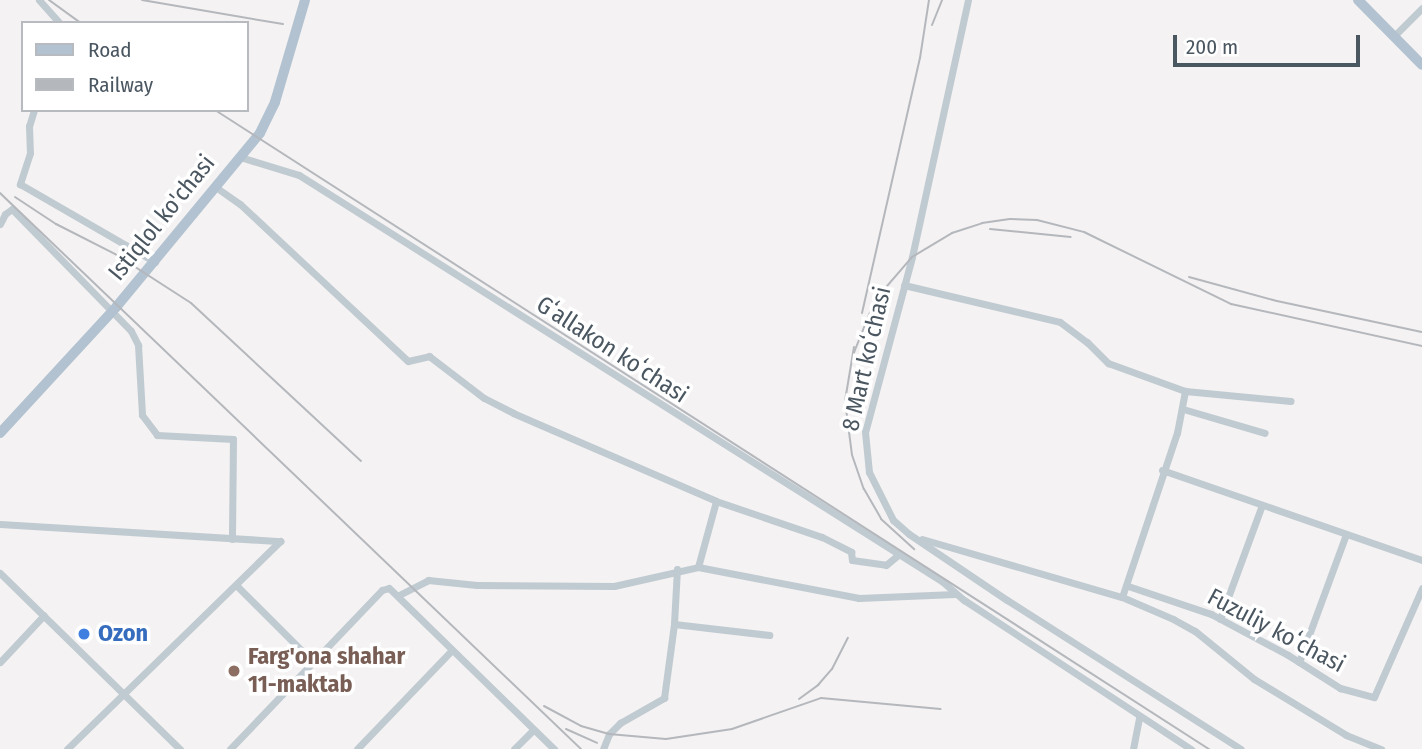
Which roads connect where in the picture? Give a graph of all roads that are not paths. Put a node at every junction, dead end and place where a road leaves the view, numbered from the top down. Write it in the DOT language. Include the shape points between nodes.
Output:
graph roads {
  1 [pos="40,0"];
  2 [pos="305,0"];
  3 [pos="968,0"];
  4 [pos="1358,0"];
  5 [pos="1422,8"];
  6 [pos="58,21"];
  7 [pos="1394,36"];
  8 [pos="1422,65"];
  9 [pos="33,112"];
  10 [pos="240,157"];
  11 [pos="217,188"];
  12 [pos="0,224"];
  13 [pos="155,262"];
  14 [pos="904,285"];
  15 [pos="113,311"];
  16 [pos="1185,391"];
  17 [pos="1291,401"];
  18 [pos="1182,409"];
  19 [pos="0,433"];
  20 [pos="1265,433"];
  21 [pos="1162,470"];
  22 [pos="716,501"];
  23 [pos="1262,505"];
  24 [pos="0,523"];
  25 [pos="1346,534"];
  26 [pos="914,537"];
  27 [pos="232,539"];
  28 [pos="898,555"];
  29 [pos="1422,560"];
  30 [pos="698,567"];
  31 [pos="677,569"];
  32 [pos="0,573"];
  33 [pos="236,586"];
  34 [pos="1128,586"];
  35 [pos="1422,589"];
  36 [pos="955,594"];
  37 [pos="400,595"];
  38 [pos="1122,597"];
  39 [pos="44,615"];
  40 [pos="1220,619"];
  41 [pos="674,624"];
  42 [pos="769,635"];
  43 [pos="452,650"];
  44 [pos="0,662"];
  45 [pos="313,662"];
  46 [pos="1299,662"];
  47 [pos="123,691"];
  48 [pos="1139,717"];
  49 [pos="533,730"];
  50 [pos="67,749"];
  51 [pos="180,749"];
  52 [pos="230,749"];
  53 [pos="357,749"];
  54 [pos="514,749"];
  55 [pos="554,749"];
  56 [pos="603,749"];
  57 [pos="1133,749"];
  58 [pos="1192,749"];
  59 [pos="1241,749"];
  60 [pos="1381,749"];
  1 -- 6 [label="street"];
  2 -- 10 [label="main road, Istiqlol ko'chasi" via="269,116"];
  3 -- 14 [label="street, 8 Mart koʻchasi"];
  4 -- 7 [label="main road"];
  5 -- 7 [label="street"];
  7 -- 8 [label="main road"];
  9 -- 13 [label="street" via="30,153 20,184"];
  10 -- 11 [label="main road, Istiqlol ko'chasi"];
  10 -- 28 [label="street, Gʻallakon koʻchasi" via="299,175"];
  11 -- 13 [label="main road, Istiqlol ko'chasi"];
  11 -- 22 [label="street" via="240,204 408,361 429,356 484,398 513,413"];
  12 -- 15 [label="street" via="12,209"];
  13 -- 15 [label="main road, Istiqlol ko'chasi"];
  14 -- 16 [label="street" via="1060,322 1108,363"];
  14 -- 26 [label="street, 8 Mart koʻchasi" via="864,432 869,472 893,520"];
  15 -- 19 [label="main road, Istiqlol ko'chasi"];
  15 -- 27 [label="street" via="137,339 142,415 157,435 227,436 234,441"];
  16 -- 17 [label="street"];
  16 -- 18 [label="street"];
  18 -- 20 [label="street"];
  18 -- 21 [label="street"];
  21 -- 23 [label="street"];
  21 -- 34 [label="street"];
  22 -- 28 [label="street" via="822,537 851,552 852,560 886,565"];
  22 -- 30 [label="street"];
  23 -- 25 [label="street"];
  23 -- 40 [label="street"];
  24 -- 27 [label="street"];
  25 -- 29 [label="street"];
  25 -- 46 [label="street"];
  26 -- 38 [label="street, Fuzuliy koʻchasi"];
  26 -- 59 [label="street, 8 Mart koʻchasi"];
  27 -- 33 [label="street" via="280,541"];
  28 -- 36 [label="street, Gʻallakon koʻchasi"];
  30 -- 31 [label="street"];
  30 -- 36 [label="street" via="859,598"];
  31 -- 37 [label="street" via="614,586 428,580"];
  31 -- 41 [label="street"];
  32 -- 39 [label="street"];
  33 -- 45 [label="street"];
  33 -- 47 [label="street" via="147,674"];
  34 -- 38 [label="street"];
  34 -- 40 [label="street, Fuzuliy koʻchasi"];
  35 -- 46 [label="street, Fuzuliy koʻchasi" via="1374,697 1340,688"];
  36 -- 48 [label="street, Gʻallakon koʻchasi"];
  37 -- 43 [label="street"];
  37 -- 45 [label="street" via="386,588"];
  38 -- 60 [label="street, Fuzuliy koʻchasi" via="1186,626 1254,679 1346,735"];
  39 -- 44 [label="street"];
  39 -- 47 [label="street"];
  40 -- 46 [label="street, Fuzuliy koʻchasi"];
  41 -- 42 [label="street"];
  41 -- 56 [label="street" via="664,698 620,723"];
  43 -- 49 [label="street"];
  43 -- 53 [label="street"];
  45 -- 52 [label="street"];
  47 -- 50 [label="street"];
  47 -- 51 [label="street"];
  48 -- 57 [label="street"];
  48 -- 58 [label="street, Gʻallakon koʻchasi"];
  49 -- 54 [label="street"];
  49 -- 55 [label="street"];
}
